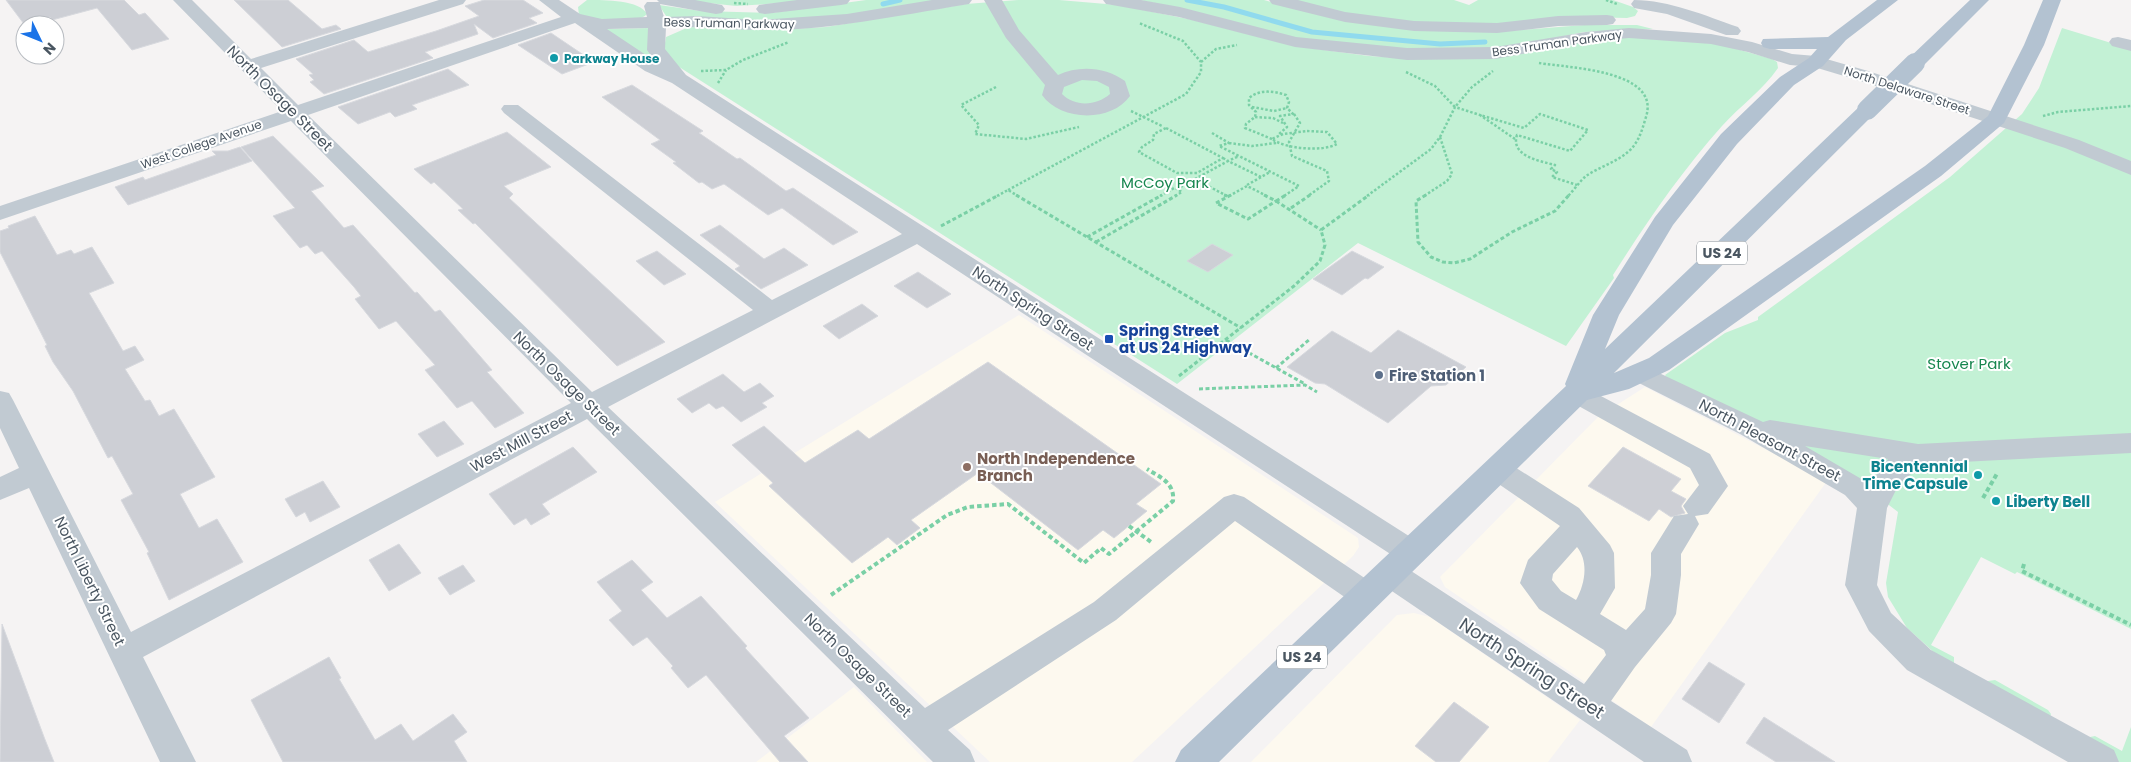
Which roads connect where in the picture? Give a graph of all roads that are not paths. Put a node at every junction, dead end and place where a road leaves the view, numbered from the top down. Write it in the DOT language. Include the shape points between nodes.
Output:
graph roads {
  1 [pos="182,0"];
  2 [pos="457,0"];
  3 [pos="548,0"];
  4 [pos="651,0"];
  5 [pos="666,0"];
  6 [pos="841,0"];
  7 [pos="962,0"];
  8 [pos="993,0"];
  9 [pos="1112,0"];
  10 [pos="1278,0"];
  11 [pos="1890,0"];
  12 [pos="1980,0"];
  13 [pos="2052,0"];
  14 [pos="1634,2"];
  15 [pos="576,13"];
  16 [pos="657,22"];
  17 [pos="702,22"];
  18 [pos="1665,28"];
  19 [pos="1744,35"];
  20 [pos="656,41"];
  21 [pos="1770,43"];
  22 [pos="1832,43"];
  23 [pos="1816,62"];
  24 [pos="248,66"];
  25 [pos="687,75"];
  26 [pos="1055,84"];
  27 [pos="511,109"];
  28 [pos="293,112"];
  29 [pos="1997,119"];
  30 [pos="2131,170"];
  31 [pos="0,213"];
  32 [pos="919,234"];
  33 [pos="770,311"];
  34 [pos="1640,373"];
  35 [pos="1575,393"];
  36 [pos="0,400"];
  37 [pos="590,404"];
  38 [pos="1750,427"];
  39 [pos="2131,443"];
  40 [pos="1918,454"];
  41 [pos="1497,470"];
  42 [pos="36,473"];
  43 [pos="0,489"];
  44 [pos="1872,508"];
  45 [pos="1577,526"];
  46 [pos="1401,563"];
  47 [pos="1367,596"];
  48 [pos="1581,619"];
  49 [pos="124,651"];
  50 [pos="1623,657"];
  51 [pos="1588,706"];
  52 [pos="923,729"];
  53 [pos="178,762"];
  54 [pos="957,762"];
  55 [pos="1194,762"];
  56 [pos="1674,762"];
  57 [pos="2101,762"];
  1 -- 24 [label="street, North Osage Street"];
  2 -- 24 [label="street"];
  3 -- 15 [label="street, North Spring Street"];
  4 -- 16 [label="street, North Spring Street"];
  5 -- 6 [label="street, Bess Truman Parkway" via="732,10"];
  7 -- 17 [label="street, Bess Truman Parkway" via="805,24"];
  8 -- 26 [label="street" via="1030,56"];
  9 -- 18 [label="street, Bess Truman Parkway" via="1180,12 1295,42 1406,54 1495,52"];
  10 -- 18 [label="street, Bess Truman Parkway" via="1345,17 1414,26 1497,28 1592,20"];
  11 -- 22 [label="main road"];
  12 -- 35 [label="main road, US 24, bridge"];
  13 -- 29 [label="main road" via="2034,45"];
  14 -- 18 [label="street" via="1651,10"];
  14 -- 19 [label="street" via="1671,10"];
  15 -- 16 [label="street, Bess Truman Parkway" via="602,24"];
  15 -- 25 [label="street, North Spring Street" via="652,66"];
  15 -- 28 [label="street, West College Avenue"];
  16 -- 17 [label="street, Bess Truman Parkway"];
  16 -- 20 [label="street, North Spring Street"];
  17 -- 20 [label="street" via="670,31"];
  18 -- 19 [label="street, Bess Truman Parkway"];
  18 -- 23 [label="street, Bess Truman Parkway" via="1752,47 1790,59"];
  19 -- 21 [label="street, Bess Truman Parkway"];
  20 -- 25 [label="street, North Spring Street" via="656,50"];
  21 -- 22 [label="main road"];
  21 -- 23 [label="street, Bess Truman Parkway" via="1796,50"];
  22 -- 23 [label="main road"];
  23 -- 29 [label="street, North Delaware Street"];
  23 -- 35 [label="main road" via="1797,72 1748,118 1663,222 1606,315"];
  24 -- 28 [label="street, North Osage Street"];
  25 -- 32 [label="street, North Spring Street"];
  27 -- 33 [label="street"];
  28 -- 31 [label="street, West College Avenue"];
  28 -- 37 [label="street, North Osage Street"];
  29 -- 30 [label="street, North Delaware Street" via="2072,144"];
  29 -- 34 [label="main road" via="1925,177 1681,349"];
  32 -- 33 [label="street, West Mill Street"];
  32 -- 46 [label="street, North Spring Street"];
  33 -- 37 [label="street, West Mill Street"];
  34 -- 35 [label="main road" via="1620,382"];
  34 -- 38 [label="street, North Pleasant Street"];
  35 -- 41 [label="main road, US 24"];
  35 -- 50 [label="street" via="1700,461 1714,486 1666,553 1660,614"];
  36 -- 42 [label="street, North Liberty Street"];
  37 -- 49 [label="street, West Mill Street"];
  37 -- 52 [label="street, North Osage Street"];
  38 -- 40 [label="street"];
  38 -- 44 [label="street, North Pleasant Street" via="1843,478 1866,497"];
  39 -- 40 [label="street"];
  40 -- 44 [label="street" via="1900,463 1887,477"];
  41 -- 45 [label="street" via="1568,516"];
  41 -- 46 [label="main road, US 24"];
  42 -- 43 [label="street"];
  42 -- 49 [label="street, North Liberty Street"];
  44 -- 57 [label="street" via="1861,585 1880,622 1919,660"];
  45 -- 48 [label="street" via="1599,553 1599,588"];
  45 -- 48 [label="street" via="1539,569 1536,583 1550,600"];
  46 -- 47 [label="main road, US 24"];
  46 -- 51 [label="street, North Spring Street"];
  47 -- 52 [label="street" via="1234,505 1105,611"];
  47 -- 55 [label="main road, US 24"];
  48 -- 50 [label="street" via="1616,641"];
  49 -- 53 [label="street, North Liberty Street"];
  50 -- 51 [label="street"];
  51 -- 56 [label="street, North Spring Street"];
  52 -- 54 [label="street, North Osage Street"];
}
